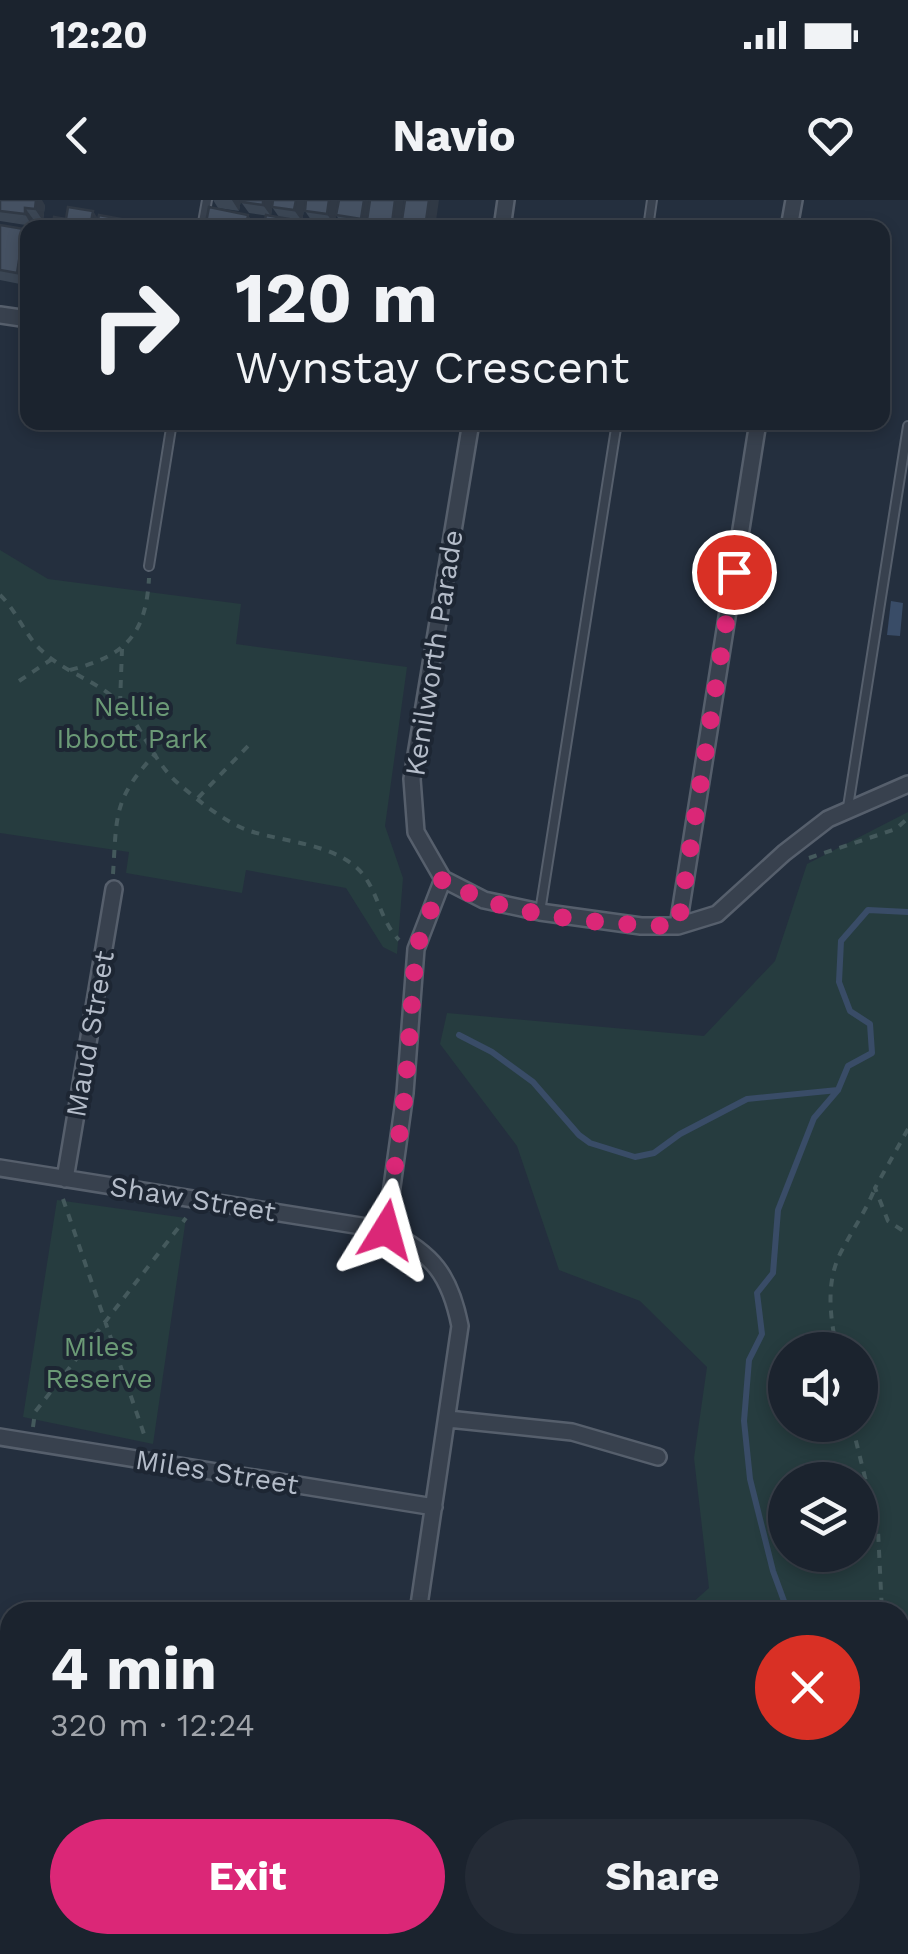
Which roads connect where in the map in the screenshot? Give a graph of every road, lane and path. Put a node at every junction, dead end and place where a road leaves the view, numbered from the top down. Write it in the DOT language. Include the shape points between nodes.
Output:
graph roads {
  1 [pos="908,426"];
  2 [pos="171,430"];
  3 [pos="469,430"];
  4 [pos="616,430"];
  5 [pos="757,430"];
  6 [pos="150,566"];
  7 [pos="0,596"];
  8 [pos="122,648"];
  9 [pos="52,659"];
  10 [pos="70,670"];
  11 [pos="19,681"];
  12 [pos="120,704"];
  13 [pos="249,745"];
  14 [pos="156,753"];
  15 [pos="908,784"];
  16 [pos="198,798"];
  17 [pos="848,808"];
  18 [pos="908,818"];
  19 [pos="801,861"];
  20 [pos="443,878"];
  21 [pos="114,889"];
  22 [pos="540,912"];
  23 [pos="678,926"];
  24 [pos="416,949"];
  25 [pos="908,1129"];
  26 [pos="0,1168"];
  27 [pos="65,1178"];
  28 [pos="875,1188"];
  29 [pos="63,1199"];
  30 [pos="186,1218"];
  31 [pos="386,1230"];
  32 [pos="908,1234"];
  33 [pos="104,1320"];
  34 [pos="833,1332"];
  35 [pos="448,1420"];
  36 [pos="0,1437"];
  37 [pos="146,1440"];
  38 [pos="31,1442"];
  39 [pos="856,1442"];
  40 [pos="658,1458"];
  41 [pos="434,1508"];
  42 [pos="420,1602"];
  43 [pos="882,1602"];
  1 -- 17 [label="lane"];
  2 -- 6 [label="lane"];
  3 -- 20 [label="street, Kenilworth Parade" via="412,779 416,832"];
  4 -- 22 [label="lane"];
  5 -- 23 [label="street"];
  6 -- 8 [label="path" via="142,622"];
  7 -- 9 [label="path"];
  8 -- 10 [label="path"];
  8 -- 12 [label="path"];
  9 -- 10 [label="path"];
  9 -- 11 [label="path"];
  10 -- 12 [label="path"];
  12 -- 14 [label="path"];
  13 -- 16 [label="path"];
  14 -- 16 [label="path"];
  14 -- 21 [label="path" via="120,800"];
  15 -- 17 [label="street"];
  16 -- 24 [label="path" via="249,830 328,852 356,868 389,930"];
  17 -- 23 [label="street" via="784,853 717,914"];
  18 -- 19 [label="path" via="896,829"];
  20 -- 22 [label="street" via="484,900"];
  20 -- 24 [label="street"];
  21 -- 27 [label="street, Maud Street"];
  22 -- 23 [label="street"];
  24 -- 31 [label="street"];
  25 -- 28 [label="path"];
  26 -- 27 [label="street, Shaw Street"];
  27 -- 31 [label="street, Shaw Street"];
  28 -- 32 [label="path" via="888,1220"];
  28 -- 34 [label="path" via="840,1252 830,1287"];
  29 -- 33 [label="path"];
  30 -- 33 [label="path"];
  31 -- 35 [label="street" via="434,1261 451,1288 460,1326"];
  33 -- 37 [label="path"];
  33 -- 38 [label="path" via="35,1412"];
  35 -- 40 [label="street" via="572,1432"];
  35 -- 41 [label="street"];
  36 -- 38 [label="street, Miles Street"];
  38 -- 41 [label="street, Miles Street"];
  39 -- 43 [label="path" via="878,1530"];
  41 -- 42 [label="street"];
}
